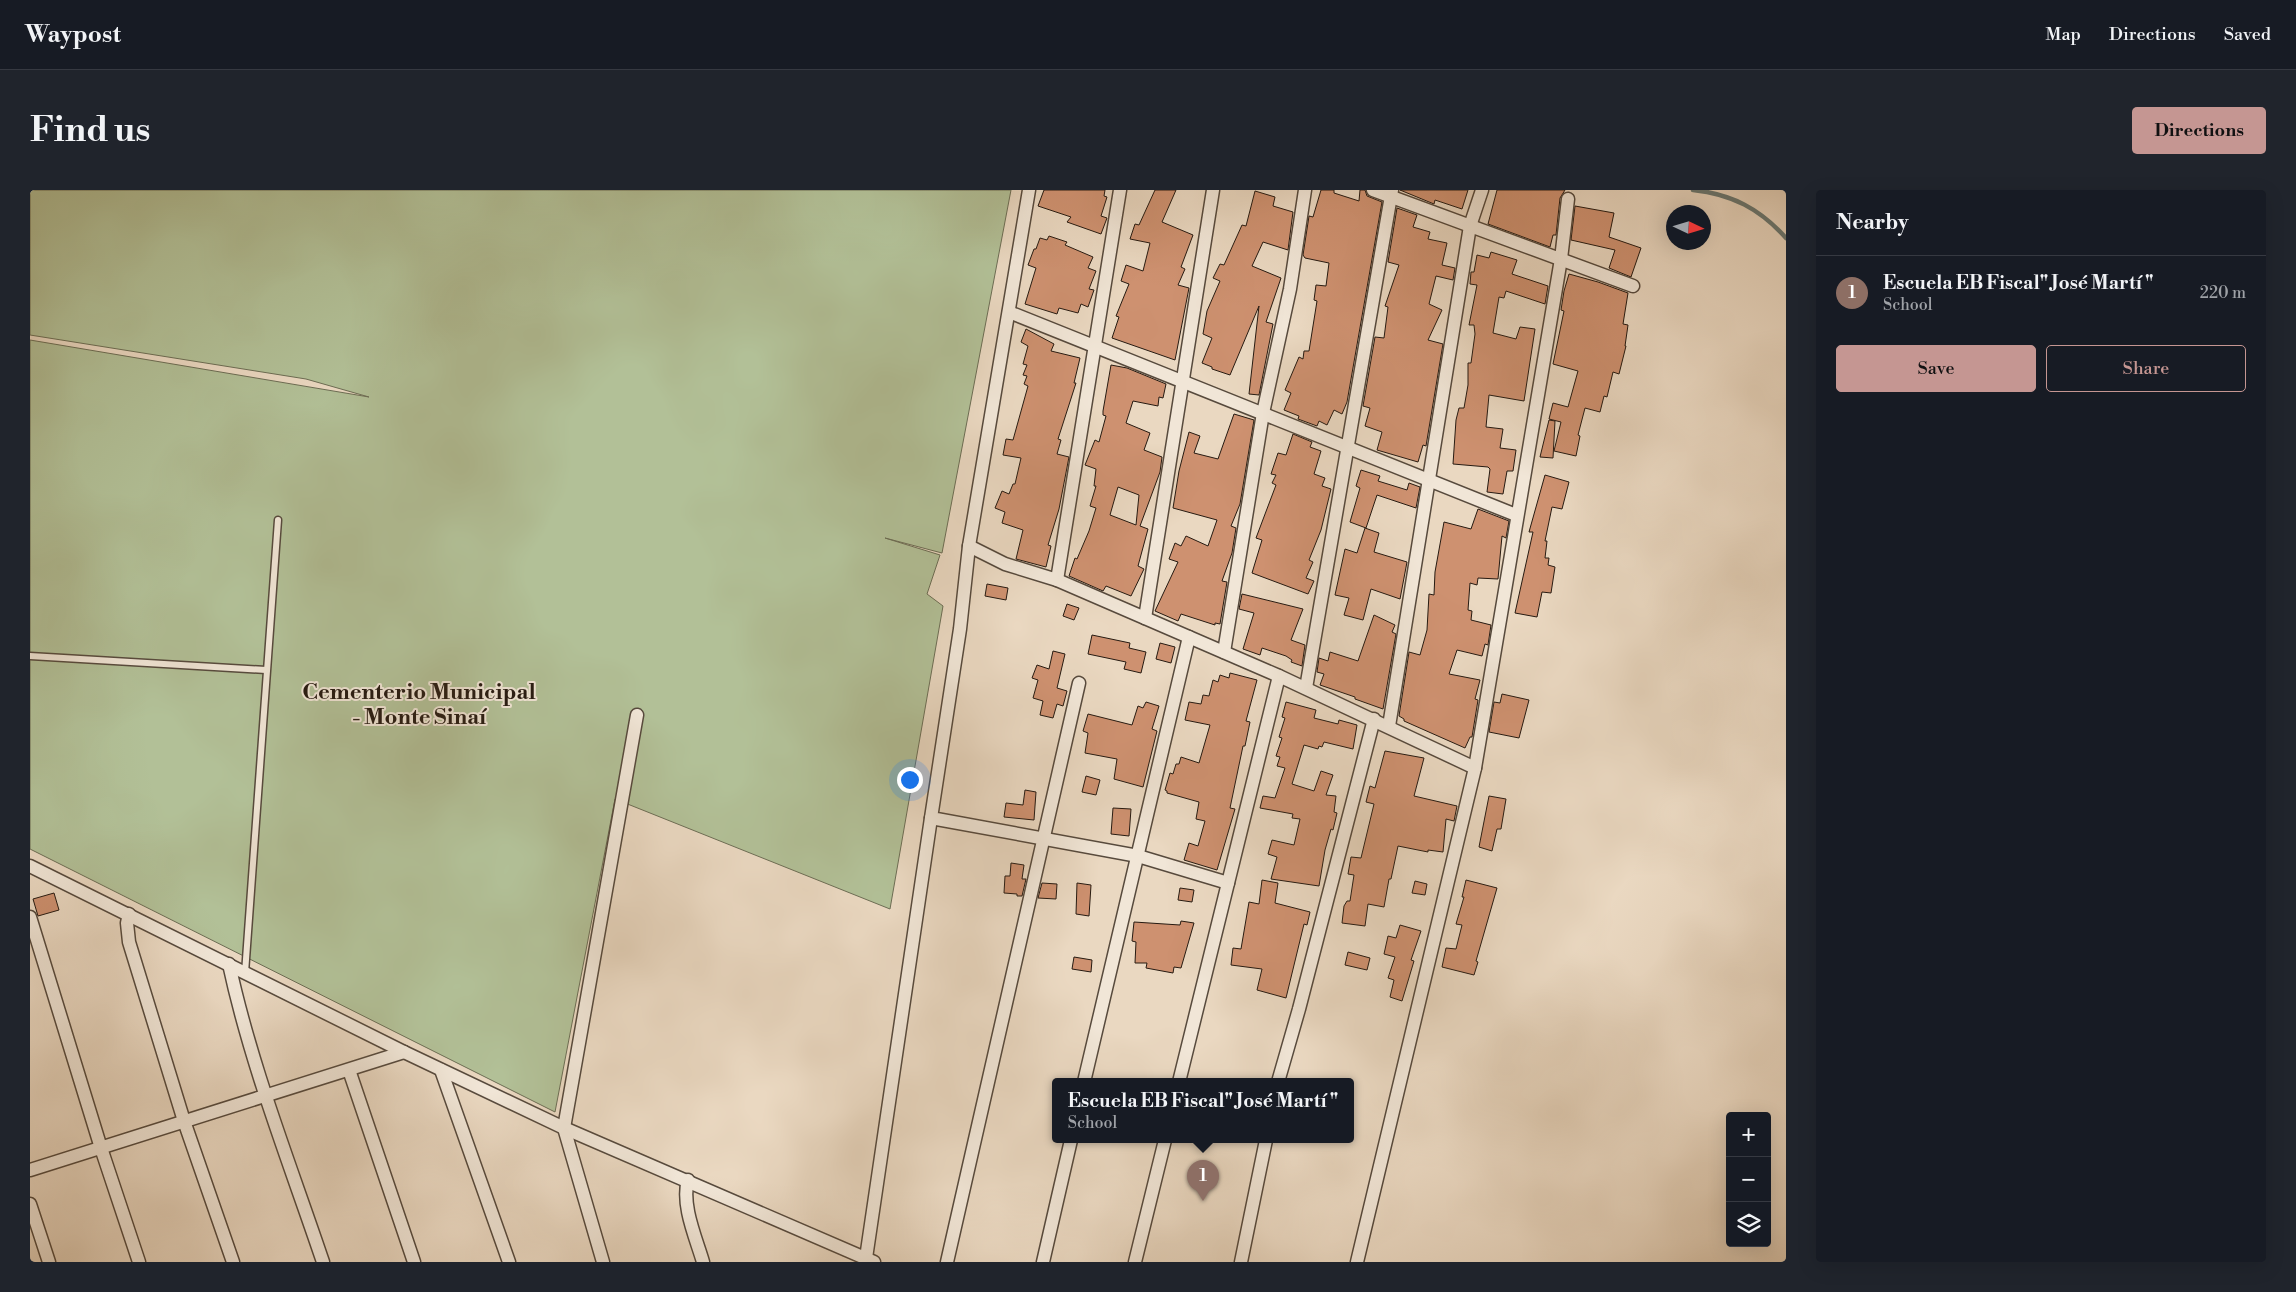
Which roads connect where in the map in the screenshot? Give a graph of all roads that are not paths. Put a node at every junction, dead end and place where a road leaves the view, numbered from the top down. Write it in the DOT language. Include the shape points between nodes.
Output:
graph roads {
  1 [pos="1029,190"];
  2 [pos="1120,190"];
  3 [pos="1214,190"];
  4 [pos="1305,190"];
  5 [pos="1373,190"];
  6 [pos="1482,190"];
  7 [pos="1392,194"];
  8 [pos="1568,199"];
  9 [pos="1470,226"];
  10 [pos="1561,259"];
  11 [pos="1633,286"];
  12 [pos="1009,312"];
  13 [pos="1095,346"];
  14 [pos="1183,381"];
  15 [pos="1264,413"];
  16 [pos="1348,448"];
  17 [pos="1429,480"];
  18 [pos="1516,515"];
  19 [pos="278,520"];
  20 [pos="969,546"];
  21 [pos="1057,580"];
  22 [pos="1145,618"];
  23 [pos="1189,637"];
  24 [pos="1224,652"];
  25 [pos="30,656"];
  26 [pos="266,670"];
  27 [pos="1279,676"];
  28 [pos="1079,683"];
  29 [pos="1306,688"];
  30 [pos="637,715"];
  31 [pos="1374,719"];
  32 [pos="1389,726"];
  33 [pos="1475,768"];
  34 [pos="931,818"];
  35 [pos="1044,838"];
  36 [pos="1138,856"];
  37 [pos="30,866"];
  38 [pos="1228,883"];
  39 [pos="128,914"];
  40 [pos="30,917"];
  41 [pos="229,964"];
  42 [pos="245,973"];
  43 [pos="404,1052"];
  44 [pos="348,1070"];
  45 [pos="441,1070"];
  46 [pos="1085,1078"];
  47 [pos="1180,1078"];
  48 [pos="1279,1078"];
  49 [pos="267,1096"];
  50 [pos="184,1122"];
  51 [pos="564,1128"];
  52 [pos="1070,1143"];
  53 [pos="1164,1143"];
  54 [pos="1265,1143"];
  55 [pos="101,1148"];
  56 [pos="30,1170"];
  57 [pos="688,1180"];
  58 [pos="30,1204"];
  59 [pos="870,1260"];
  60 [pos="49,1262"];
  61 [pos="139,1262"];
  62 [pos="233,1262"];
  63 [pos="323,1262"];
  64 [pos="414,1262"];
  65 [pos="509,1262"];
  66 [pos="604,1262"];
  67 [pos="703,1262"];
  68 [pos="946,1262"];
  69 [pos="1043,1262"];
  70 [pos="1135,1262"];
  71 [pos="1241,1262"];
  72 [pos="1358,1262"];
  1 -- 12 [label="street"];
  2 -- 13 [label="street"];
  3 -- 14 [label="street"];
  4 -- 15 [label="street" via="1290,289"];
  5 -- 7 [label="street"];
  6 -- 9 [label="street"];
  7 -- 9 [label="street"];
  7 -- 16 [label="street"];
  8 -- 10 [label="street"];
  9 -- 10 [label="street"];
  9 -- 17 [label="street"];
  10 -- 11 [label="street"];
  10 -- 18 [label="street"];
  12 -- 13 [label="street"];
  12 -- 20 [label="street"];
  13 -- 14 [label="street"];
  13 -- 21 [label="street"];
  14 -- 15 [label="street"];
  14 -- 22 [label="street"];
  15 -- 16 [label="street"];
  15 -- 24 [label="street"];
  16 -- 17 [label="street"];
  16 -- 29 [label="street"];
  17 -- 18 [label="street"];
  17 -- 32 [label="street"];
  18 -- 33 [label="street"];
  19 -- 26 [label="lane"];
  20 -- 21 [label="street" via="1005,564"];
  20 -- 34 [label="street"];
  21 -- 22 [label="street"];
  22 -- 23 [label="street"];
  23 -- 24 [label="street"];
  23 -- 36 [label="street"];
  24 -- 27 [label="street"];
  25 -- 26 [label="lane"];
  26 -- 42 [label="lane"];
  27 -- 29 [label="street"];
  27 -- 38 [label="street"];
  28 -- 35 [label="street"];
  29 -- 31 [label="street"];
  30 -- 51 [label="street"];
  31 -- 32 [label="street"];
  31 -- 48 [label="street"];
  32 -- 33 [label="street"];
  33 -- 72 [label="street"];
  34 -- 35 [label="street"];
  34 -- 59 [label="street"];
  35 -- 36 [label="street"];
  35 -- 68 [label="street"];
  36 -- 38 [label="street"];
  36 -- 46 [label="street"];
  37 -- 39 [label="street"];
  38 -- 47 [label="street"];
  39 -- 41 [label="street"];
  39 -- 50 [label="street" via="129,942"];
  40 -- 55 [label="street"];
  41 -- 42 [label="street"];
  41 -- 49 [label="street"];
  42 -- 43 [label="street"];
  43 -- 44 [label="street"];
  43 -- 45 [label="street"];
  44 -- 49 [label="street"];
  44 -- 64 [label="street"];
  45 -- 51 [label="street"];
  45 -- 65 [label="street"];
  49 -- 50 [label="street"];
  49 -- 63 [label="street"];
  50 -- 55 [label="street"];
  50 -- 62 [label="street"];
  51 -- 57 [label="street"];
  51 -- 66 [label="street"];
  52 -- 69 [label="street"];
  53 -- 70 [label="street"];
  54 -- 71 [label="street"];
  55 -- 56 [label="street"];
  55 -- 61 [label="street"];
  57 -- 59 [label="street"];
  57 -- 67 [label="street" via="689,1211"];
  58 -- 60 [label="street"];
}
